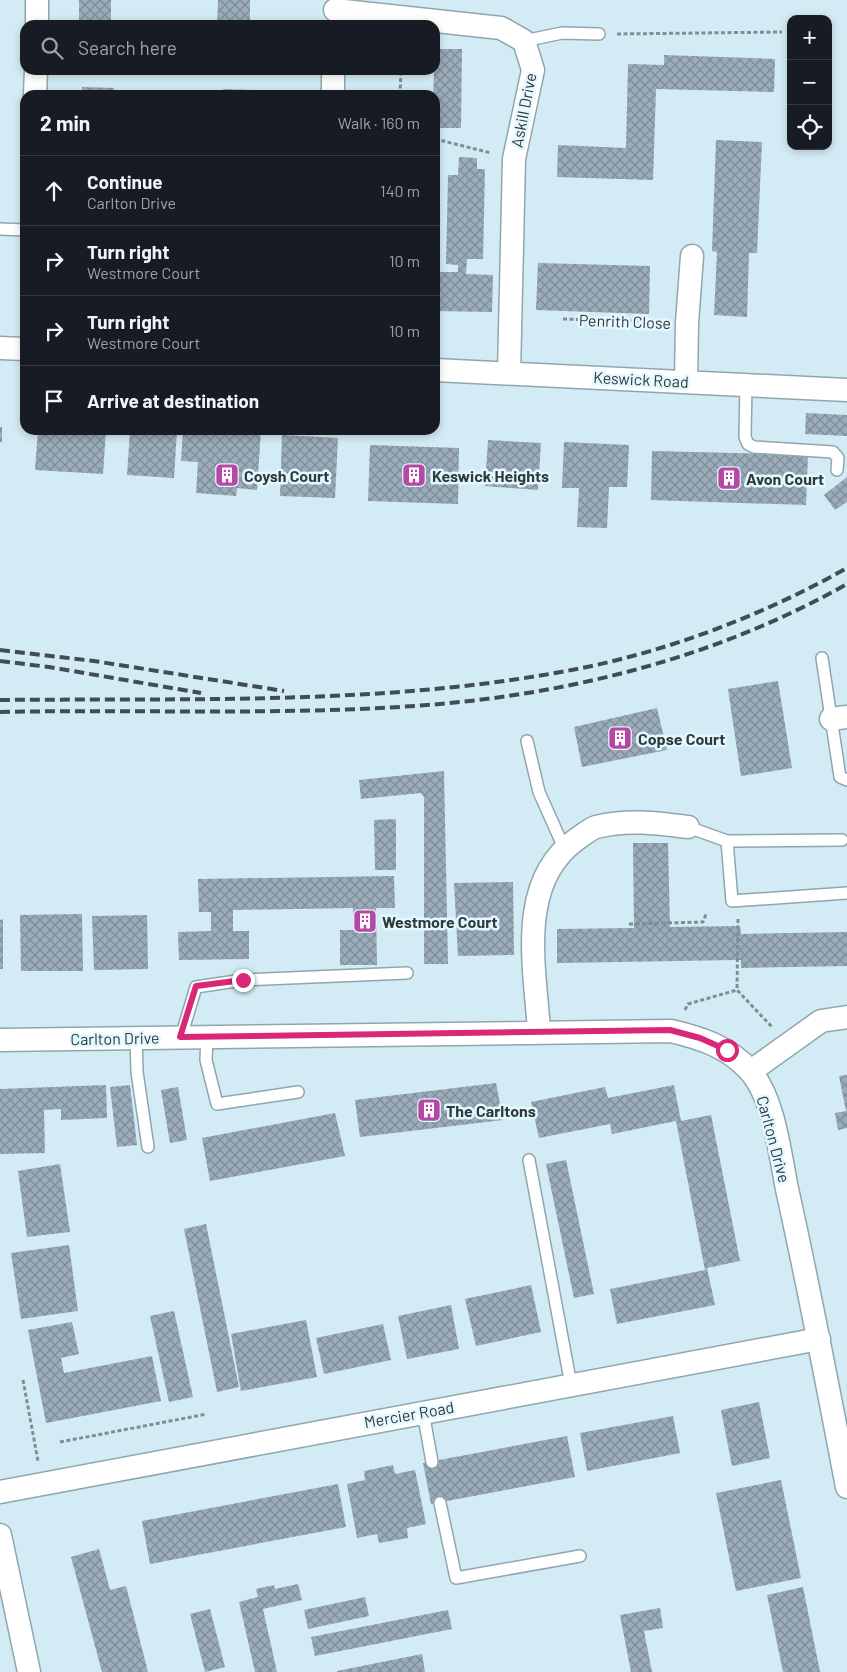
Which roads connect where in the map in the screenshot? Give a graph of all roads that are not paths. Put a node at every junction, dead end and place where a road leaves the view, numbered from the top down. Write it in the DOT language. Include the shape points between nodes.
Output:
graph roads {
  1 [pos="37,0"];
  2 [pos="335,12"];
  3 [pos="37,20"];
  4 [pos="418,20"];
  5 [pos="440,22"];
  6 [pos="599,34"];
  7 [pos="524,41"];
  8 [pos="36,75"];
  9 [pos="333,75"];
  10 [pos="35,90"];
  11 [pos="332,90"];
  12 [pos="0,229"];
  13 [pos="20,230"];
  14 [pos="692,256"];
  15 [pos="0,348"];
  16 [pos="20,349"];
  17 [pos="440,370"];
  18 [pos="509,374"];
  19 [pos="686,381"];
  20 [pos="746,384"];
  21 [pos="847,390"];
  22 [pos="837,470"];
  23 [pos="822,658"];
  24 [pos="839,718"];
  25 [pos="527,741"];
  26 [pos="847,780"];
  27 [pos="688,827"];
  28 [pos="842,840"];
  29 [pos="727,841"];
  30 [pos="564,848"];
  31 [pos="847,893"];
  32 [pos="407,973"];
  33 [pos="847,1017"];
  34 [pos="539,1031"];
  35 [pos="180,1037"];
  36 [pos="207,1037"];
  37 [pos="136,1038"];
  38 [pos="0,1040"];
  39 [pos="751,1071"];
  40 [pos="298,1092"];
  41 [pos="148,1147"];
  42 [pos="529,1160"];
  43 [pos="819,1339"];
  44 [pos="571,1384"];
  45 [pos="423,1412"];
  46 [pos="432,1462"];
  47 [pos="847,1487"];
  48 [pos="0,1492"];
  49 [pos="440,1503"];
  50 [pos="0,1535"];
  51 [pos="580,1556"];
  52 [pos="28,1672"];
  1 -- 3 [label="street"];
  2 -- 4 [label="street"];
  5 -- 7 [label="street" via="501,28"];
  6 -- 7 [label="lane" via="562,33"];
  7 -- 18 [label="street, Askill Drive" via="533,70 514,159"];
  8 -- 10 [label="street"];
  9 -- 11 [label="street"];
  12 -- 13 [label="lane"];
  14 -- 19 [label="street, Penrith Close"];
  15 -- 16 [label="street"];
  17 -- 18 [label="street, Keswick Road"];
  18 -- 19 [label="street, Keswick Road"];
  19 -- 20 [label="street, Keswick Road"];
  20 -- 21 [label="street, Keswick Road"];
  20 -- 22 [label="lane" via="748,444 833,452 838,458"];
  23 -- 24 [label="lane"];
  24 -- 26 [label="lane" via="840,776"];
  25 -- 30 [label="lane" via="540,792"];
  27 -- 29 [label="lane"];
  27 -- 30 [label="street" via="638,821 595,827"];
  28 -- 29 [label="lane"];
  29 -- 31 [label="lane" via="732,902"];
  30 -- 34 [label="street" via="543,878 536,901 533,943"];
  32 -- 35 [label="lane" via="243,980 196,986"];
  33 -- 39 [label="street" via="821,1021"];
  34 -- 36 [label="street, Carlton Drive"];
  34 -- 39 [label="street, Carlton Drive" via="670,1030 727,1050"];
  35 -- 36 [label="street, Carlton Drive"];
  35 -- 37 [label="street, Carlton Drive"];
  36 -- 40 [label="lane" via="206,1060 217,1104"];
  37 -- 38 [label="street, Carlton Drive"];
  37 -- 41 [label="lane" via="137,1072"];
  39 -- 43 [label="street, Carlton Drive" via="769,1108"];
  42 -- 44 [label="lane"];
  43 -- 44 [label="street, Mercier Road"];
  43 -- 47 [label="street, Carlton Drive"];
  44 -- 45 [label="street, Mercier Road"];
  45 -- 46 [label="lane"];
  45 -- 48 [label="street, Mercier Road"];
  49 -- 51 [label="lane" via="456,1578"];
  50 -- 52 [label="street"];
}
